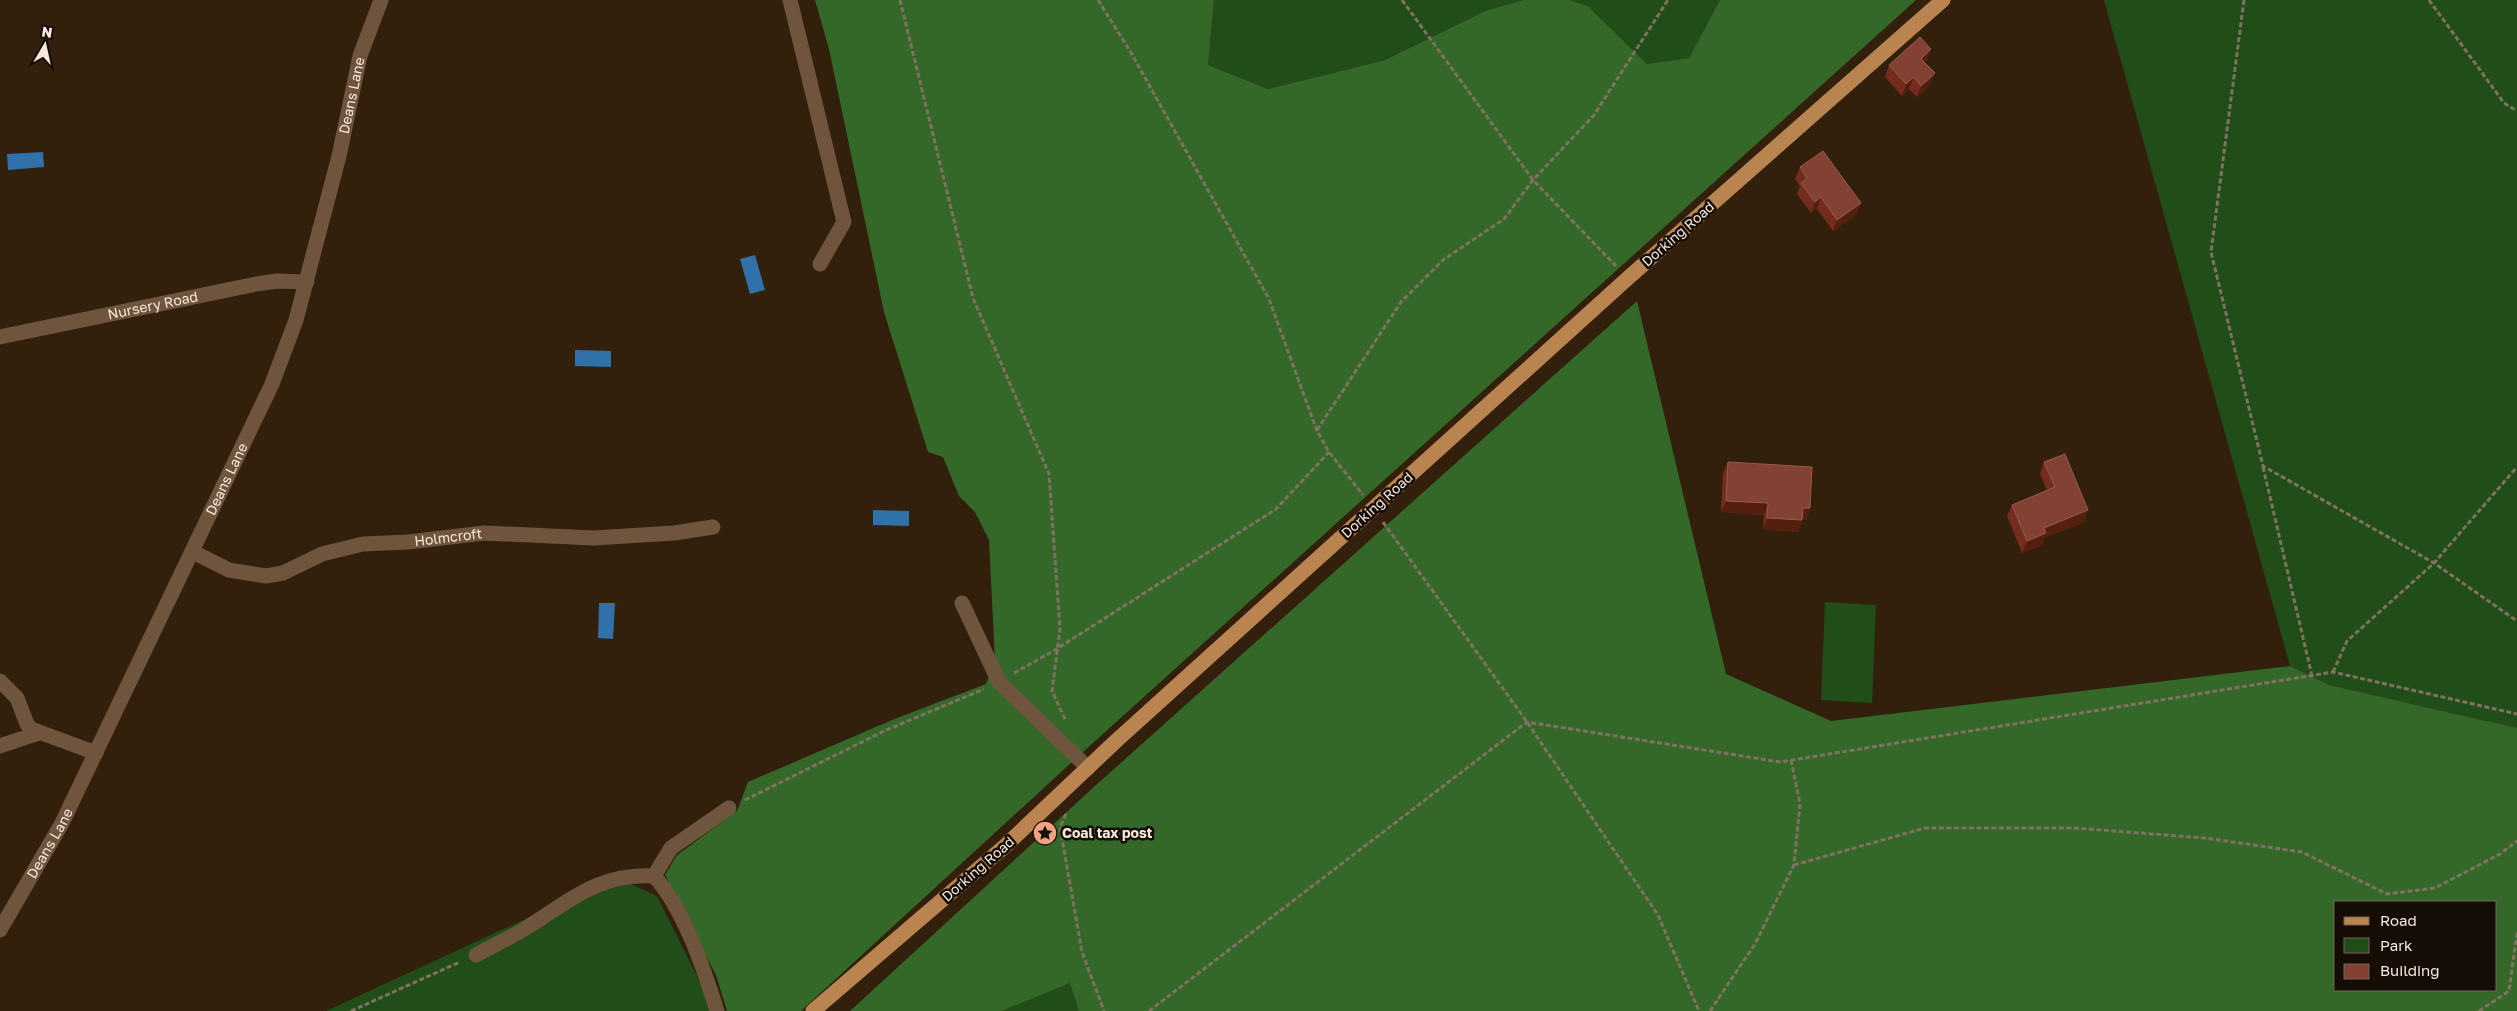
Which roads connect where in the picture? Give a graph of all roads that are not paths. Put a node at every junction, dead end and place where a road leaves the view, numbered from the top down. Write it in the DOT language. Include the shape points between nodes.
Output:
graph roads {
  1 [pos="381,0"];
  2 [pos="790,0"];
  3 [pos="1943,0"];
  4 [pos="820,264"];
  5 [pos="306,282"];
  6 [pos="0,337"];
  7 [pos="713,527"];
  8 [pos="193,552"];
  9 [pos="962,603"];
  10 [pos="0,681"];
  11 [pos="39,732"];
  12 [pos="0,746"];
  13 [pos="96,753"];
  14 [pos="1088,768"];
  15 [pos="729,808"];
  16 [pos="654,876"];
  17 [pos="0,930"];
  18 [pos="476,955"];
  19 [pos="718,1011"];
  20 [pos="813,1011"];
  1 -- 5 [label="street, Deans Lane" via="360,56 339,156"];
  2 -- 4 [label="street" via="844,222"];
  3 -- 14 [label="main road, Dorking Road" via="1628,278"];
  5 -- 6 [label="street, Nursery Road" via="256,284"];
  5 -- 8 [label="street, Deans Lane" via="296,320 272,384"];
  7 -- 8 [label="street, Holmcroft" via="594,538 484,533 363,544 322,554 282,573 266,576 229,570"];
  8 -- 13 [label="street, Deans Lane"];
  9 -- 14 [label="street" via="999,682"];
  10 -- 11 [label="street" via="17,698 27,724"];
  11 -- 12 [label="street"];
  11 -- 13 [label="street"];
  13 -- 17 [label="street, Deans Lane" via="62,823"];
  14 -- 20 [label="main road, Dorking Road" via="1005,846"];
  15 -- 16 [label="street" via="671,848"];
  16 -- 18 [label="street" via="614,878 589,888"];
  16 -- 19 [label="street" via="702,963"];
}
